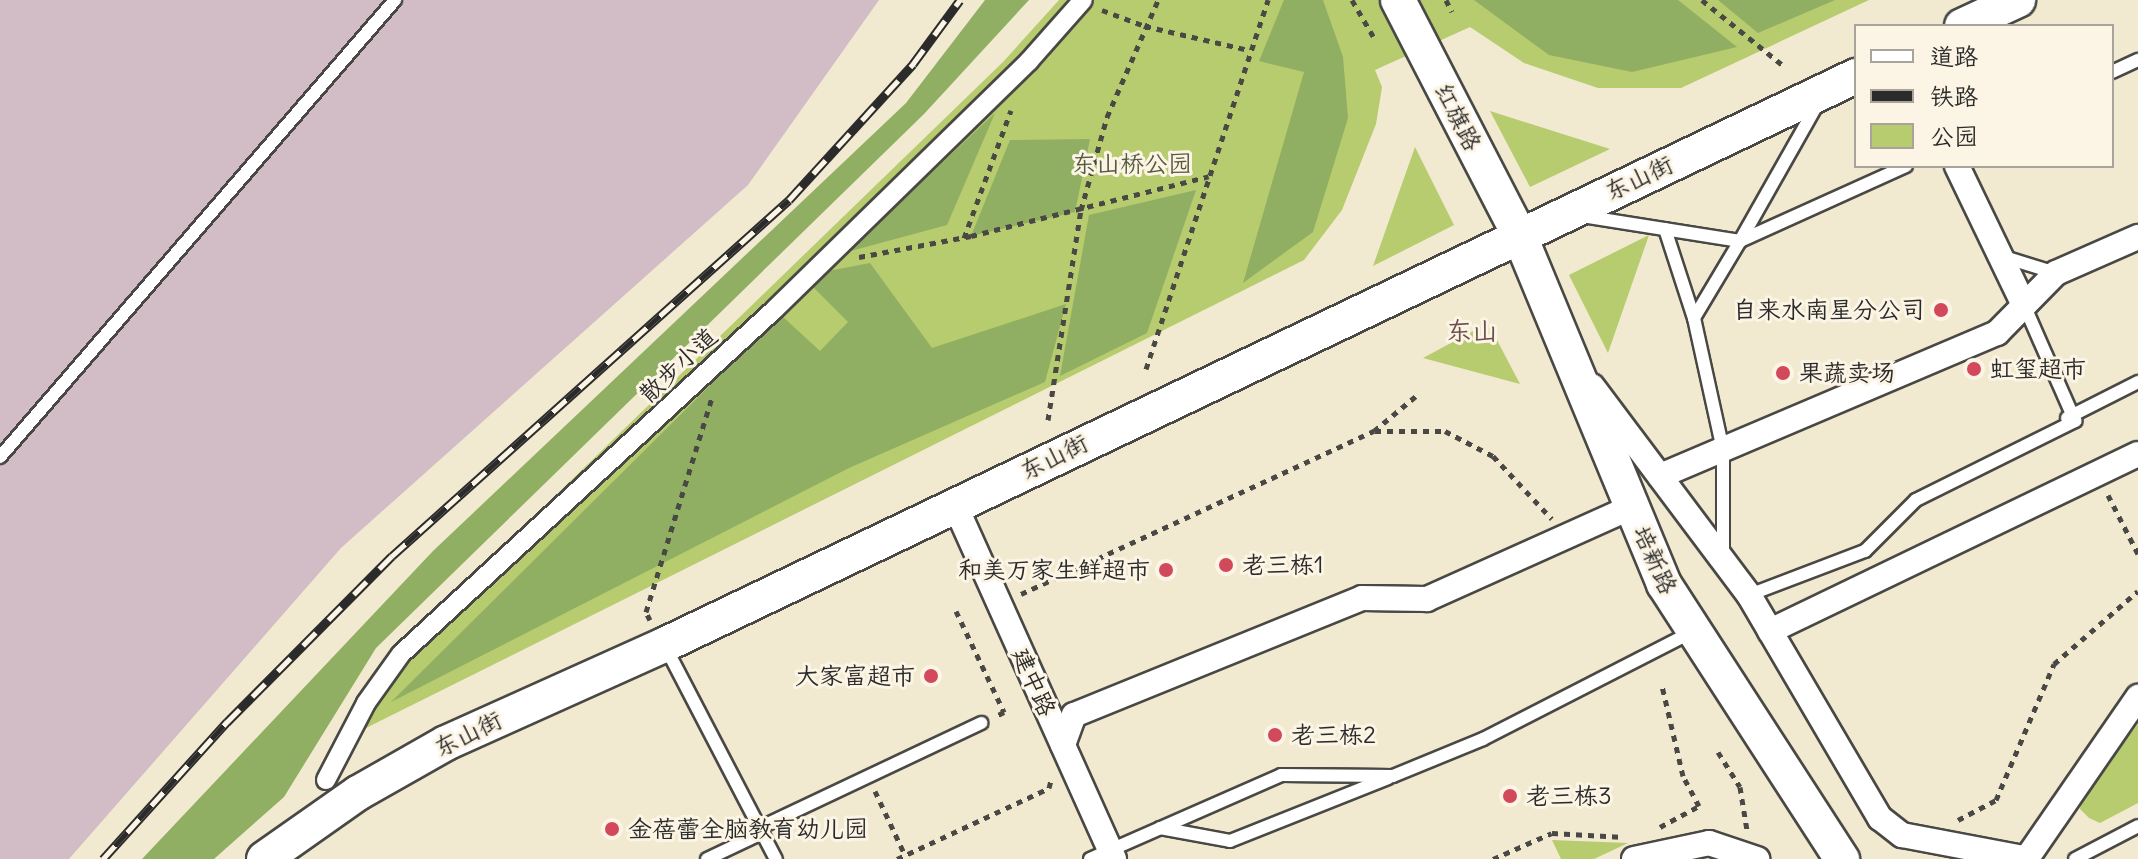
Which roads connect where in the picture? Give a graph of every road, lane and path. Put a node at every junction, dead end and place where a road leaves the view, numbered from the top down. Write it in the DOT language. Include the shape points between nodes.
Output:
graph roads {
  1 [pos="395,0"];
  2 [pos="1158,0"];
  3 [pos="1268,0"];
  4 [pos="1352,0"];
  5 [pos="1398,0"];
  6 [pos="1446,0"];
  7 [pos="1702,0"];
  8 [pos="2018,0"];
  9 [pos="1083,1"];
  10 [pos="1452,12"];
  11 [pos="1966,24"];
  12 [pos="1145,26"];
  13 [pos="1373,36"];
  14 [pos="1249,50"];
  15 [pos="2138,60"];
  16 [pos="1785,67"];
  17 [pos="2114,71"];
  18 [pos="1854,77"];
  19 [pos="1825,91"];
  20 [pos="1013,105"];
  21 [pos="1902,168"];
  22 [pos="1958,168"];
  23 [pos="1209,176"];
  24 [pos="1081,210"];
  25 [pos="1563,213"];
  26 [pos="1665,229"];
  27 [pos="1519,234"];
  28 [pos="2138,237"];
  29 [pos="964,238"];
  30 [pos="1740,241"];
  31 [pos="2000,255"];
  32 [pos="821,264"];
  33 [pos="2056,273"];
  34 [pos="2024,305"];
  35 [pos="1694,318"];
  36 [pos="726,354"];
  37 [pos="1146,369"];
  38 [pos="2138,382"];
  39 [pos="1416,396"];
  40 [pos="2072,414"];
  41 [pos="1048,420"];
  42 [pos="1374,431"];
  43 [pos="1723,450"];
  44 [pos="2138,454"];
  45 [pos="0,457"];
  46 [pos="2097,474"];
  47 [pos="1641,489"];
  48 [pos="955,505"];
  49 [pos="1568,536"];
  50 [pos="2138,554"];
  51 [pos="1723,560"];
  52 [pos="2138,591"];
  53 [pos="1749,595"];
  54 [pos="999,604"];
  55 [pos="956,611"];
  56 [pos="646,612"];
  57 [pos="1770,631"];
  58 [pos="1692,632"];
  59 [pos="664,645"];
  60 [pos="1662,686"];
  61 [pos="2138,697"];
  62 [pos="1004,712"];
  63 [pos="981,723"];
  64 [pos="1063,745"];
  65 [pos="1718,752"];
  66 [pos="1393,776"];
  67 [pos="326,780"];
  68 [pos="881,804"];
  69 [pos="1954,821"];
  70 [pos="2138,826"];
  71 [pos="1160,828"];
  72 [pos="761,831"];
  73 [pos="1651,831"];
  74 [pos="1636,848"];
  75 [pos="905,855"];
  76 [pos="275,856"];
  77 [pos="1104,856"];
  78 [pos="1754,858"];
  79 [pos="2028,858"];
  80 [pos="707,859"];
  81 [pos="776,859"];
  82 [pos="897,859"];
  83 [pos="1493,859"];
  84 [pos="1842,859"];
  85 [pos="2075,859"];
  1 -- 45 [label="lane"];
  2 -- 12 [label="path"];
  3 -- 14 [label="path"];
  4 -- 13 [label="path"];
  5 -- 27 [label="main road, 红旗路"];
  6 -- 10 [label="path"];
  7 -- 16 [label="path"];
  8 -- 11 [label="main road"];
  9 -- 12 [label="path"];
  9 -- 32 [label="street, 散步小道"];
  12 -- 14 [label="path"];
  12 -- 24 [label="path" via="1107,117"];
  14 -- 23 [label="path"];
  15 -- 17 [label="lane"];
  18 -- 19 [label="main road, 东山街"];
  19 -- 25 [label="main road, 东山街"];
  19 -- 30 [label="lane"];
  20 -- 29 [label="path"];
  21 -- 30 [label="lane"];
  22 -- 31 [label="street"];
  23 -- 24 [label="path"];
  23 -- 37 [label="path"];
  24 -- 29 [label="path"];
  24 -- 41 [label="path"];
  25 -- 26 [label="lane"];
  25 -- 27 [label="main road, 东山街"];
  26 -- 30 [label="lane"];
  26 -- 35 [label="lane"];
  27 -- 47 [label="main road, 培新路" via="1569,356"];
  27 -- 48 [label="main road, 东山街"];
  28 -- 33 [label="street"];
  29 -- 32 [label="path"];
  30 -- 35 [label="lane"];
  31 -- 33 [label="lane"];
  31 -- 34 [label="street"];
  32 -- 36 [label="street, 散步小道"];
  33 -- 34 [label="street"];
  34 -- 40 [label="lane"];
  34 -- 43 [label="street" via="1997,333"];
  35 -- 43 [label="lane"];
  36 -- 56 [label="path"];
  36 -- 67 [label="street, 散步小道" via="401,654 366,703"];
  38 -- 40 [label="lane"];
  39 -- 42 [label="path"];
  40 -- 53 [label="lane" via="2050,434 1916,500 1865,551"];
  42 -- 49 [label="path" via="1445,431 1493,456"];
  42 -- 54 [label="path"];
  43 -- 47 [label="street"];
  43 -- 51 [label="lane"];
  44 -- 46 [label="street"];
  46 -- 50 [label="path"];
  46 -- 57 [label="street"];
  47 -- 49 [label="street"];
  47 -- 51 [label="street"];
  47 -- 58 [label="main road, 培新路" via="1664,584"];
  48 -- 54 [label="street, 建中路"];
  48 -- 59 [label="main road, 东山街"];
  49 -- 64 [label="street" via="1427,599 1362,598 1074,715"];
  51 -- 53 [label="street"];
  52 -- 69 [label="path" via="2054,664 1996,800"];
  53 -- 57 [label="street"];
  54 -- 64 [label="street, 建中路"];
  55 -- 62 [label="path"];
  57 -- 79 [label="street" via="1880,818 1902,835"];
  58 -- 66 [label="lane" via="1483,739"];
  58 -- 84 [label="main road, 培新路"];
  59 -- 72 [label="lane"];
  59 -- 76 [label="main road, 东山街" via="446,743"];
  60 -- 73 [label="path" via="1683,776 1699,806"];
  61 -- 79 [label="street"];
  63 -- 72 [label="lane"];
  64 -- 75 [label="path" via="1049,788"];
  64 -- 77 [label="street, 建中路"];
  65 -- 78 [label="path" via="1740,787"];
  66 -- 71 [label="lane" via="1281,775"];
  66 -- 71 [label="lane" via="1230,841"];
  68 -- 75 [label="path"];
  70 -- 85 [label="lane"];
  71 -- 77 [label="lane"];
  72 -- 80 [label="lane"];
  72 -- 81 [label="lane"];
  74 -- 78 [label="street" via="1709,843"];
  74 -- 83 [label="path" via="1552,833"];
  75 -- 82 [label="path"];
}
